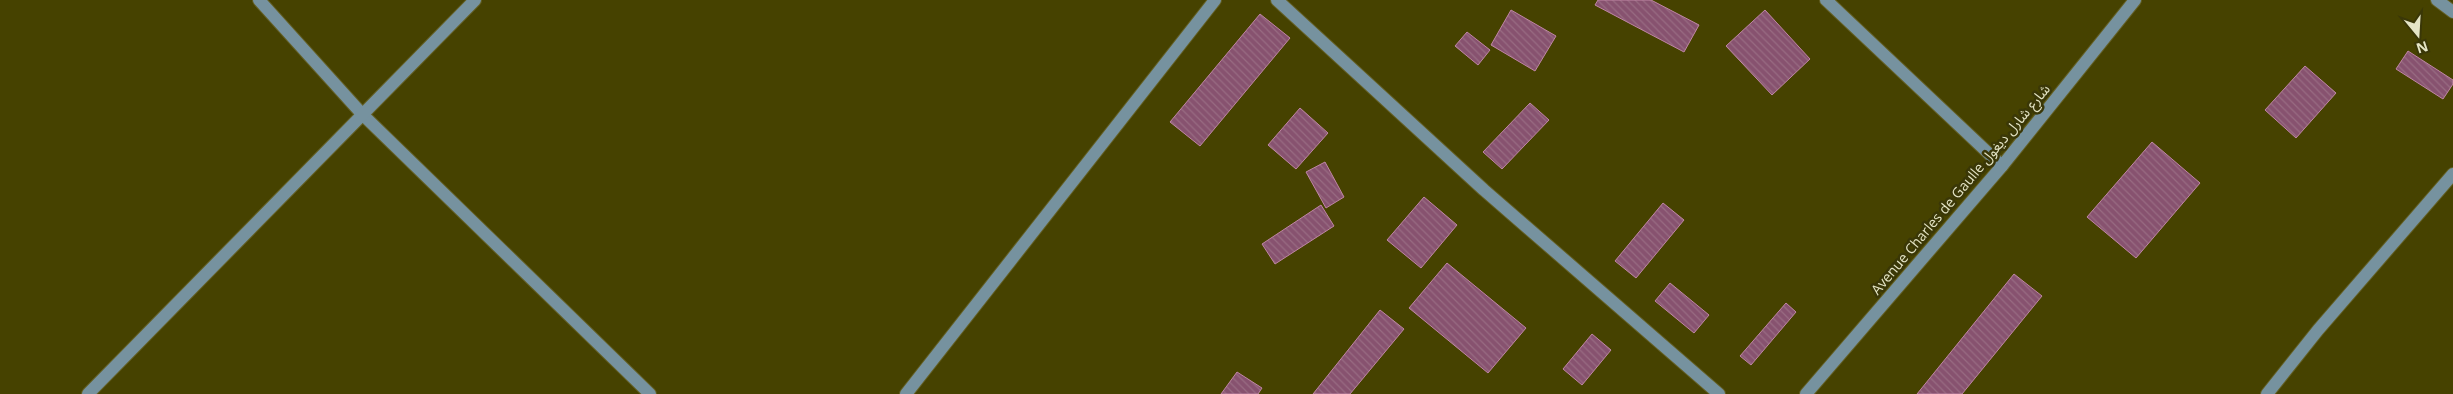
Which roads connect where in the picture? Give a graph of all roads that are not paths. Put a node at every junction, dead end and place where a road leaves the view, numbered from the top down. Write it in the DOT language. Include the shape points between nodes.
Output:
graph roads {
  1 [pos="259,0"];
  2 [pos="476,0"];
  3 [pos="1214,0"];
  4 [pos="1277,0"];
  5 [pos="1826,0"];
  6 [pos="2135,0"];
  7 [pos="2437,0"];
  8 [pos="2453,12"];
  9 [pos="362,114"];
  10 [pos="2002,166"];
  11 [pos="2453,174"];
  12 [pos="88,394"];
  13 [pos="650,394"];
  14 [pos="906,394"];
  15 [pos="1719,394"];
  16 [pos="1806,394"];
  17 [pos="2267,394"];
  1 -- 9 [label="street"];
  2 -- 9 [label="street"];
  3 -- 14 [label="street"];
  4 -- 15 [label="street" via="1484,190"];
  5 -- 10 [label="street"];
  6 -- 10 [label="street, Avenue Charles de Gaulle شارع شارل ديغول"];
  7 -- 8 [label="street"];
  9 -- 12 [label="street"];
  9 -- 13 [label="street"];
  10 -- 16 [label="street, Avenue Charles de Gaulle شارع شارل ديغول"];
  11 -- 17 [label="street"];
}
